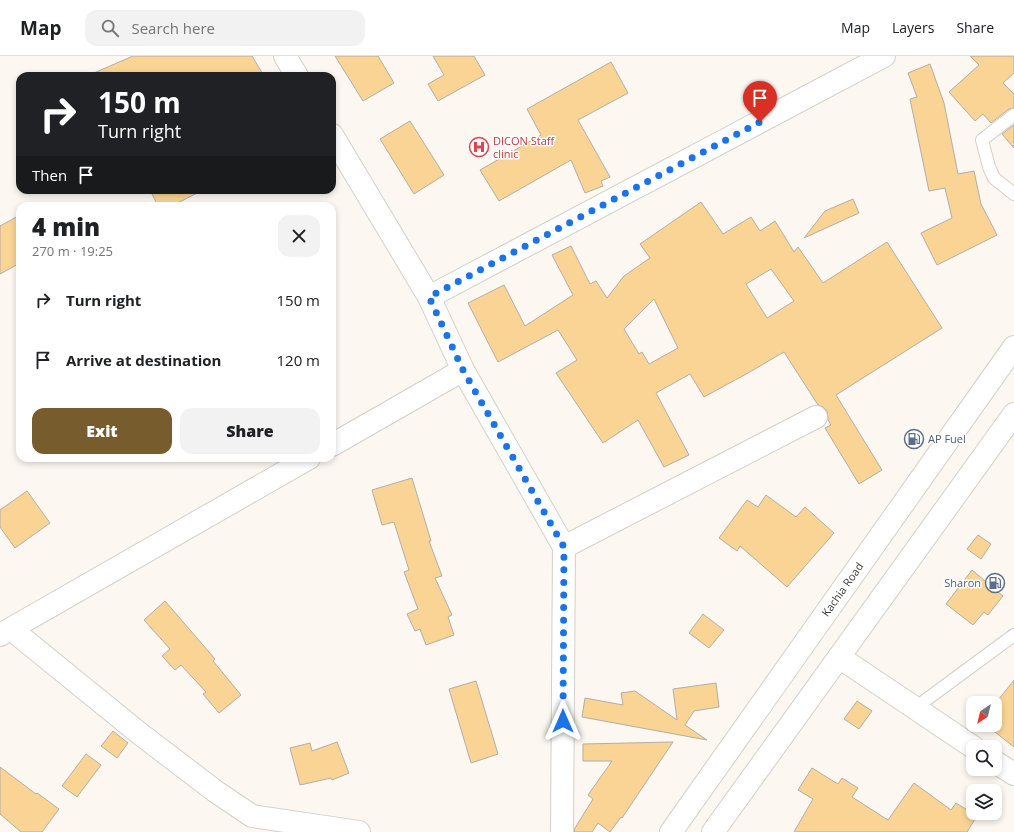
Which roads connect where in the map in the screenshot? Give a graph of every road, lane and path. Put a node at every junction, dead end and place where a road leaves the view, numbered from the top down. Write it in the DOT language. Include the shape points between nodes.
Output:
graph roads {
  1 [pos="285,56"];
  2 [pos="884,56"];
  3 [pos="295,72"];
  4 [pos="1014,115"];
  5 [pos="336,142"];
  6 [pos="1014,194"];
  7 [pos="429,297"];
  8 [pos="1014,347"];
  9 [pos="463,370"];
  10 [pos="1014,414"];
  11 [pos="816,417"];
  12 [pos="336,443"];
  13 [pos="302,462"];
  14 [pos="564,547"];
  15 [pos="5,632"];
  16 [pos="1014,635"];
  17 [pos="839,657"];
  18 [pos="915,708"];
  19 [pos="966,742"];
  20 [pos="1002,766"];
  21 [pos="1014,774"];
  22 [pos="359,832"];
  23 [pos="562,832"];
  24 [pos="671,832"];
  25 [pos="713,832"];
  1 -- 3 [label="street"];
  2 -- 7 [label="street"];
  4 -- 6 [label="lane" via="982,140 994,178"];
  5 -- 7 [label="street"];
  7 -- 9 [label="street"];
  8 -- 24 [label="street, Kachia Road"];
  9 -- 12 [label="street"];
  9 -- 14 [label="street"];
  10 -- 17 [label="street"];
  11 -- 14 [label="street"];
  13 -- 15 [label="street"];
  14 -- 23 [label="street"];
  15 -- 22 [label="street" via="215,792 252,816"];
  16 -- 18 [label="lane"];
  17 -- 18 [label="street"];
  17 -- 25 [label="street"];
  18 -- 19 [label="street"];
  20 -- 21 [label="street"];
}
